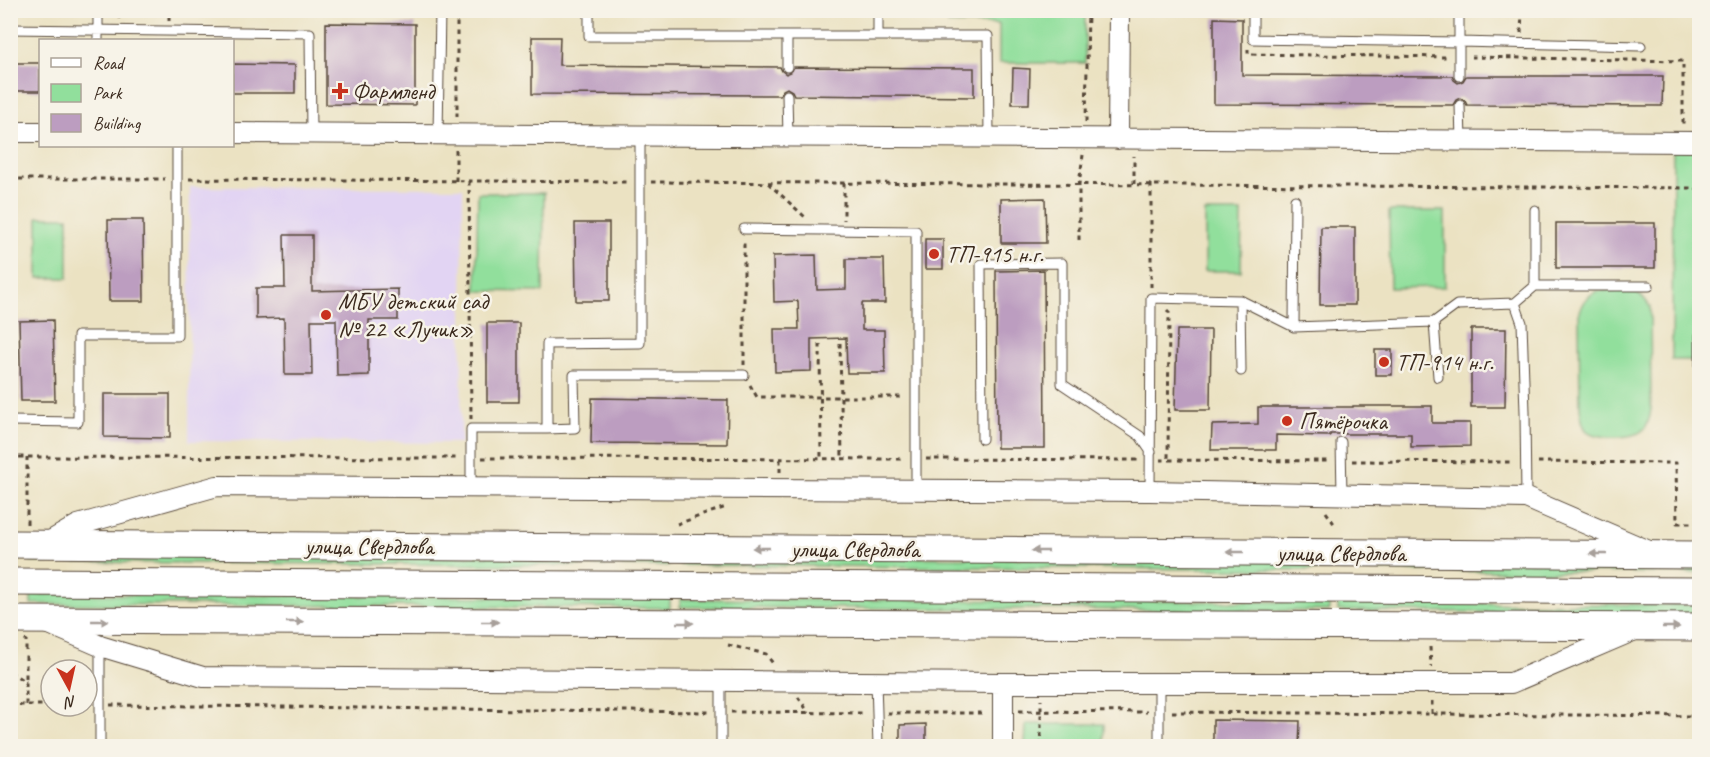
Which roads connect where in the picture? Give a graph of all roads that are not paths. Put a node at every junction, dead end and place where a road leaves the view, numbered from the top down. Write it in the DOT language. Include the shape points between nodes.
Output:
graph roads {
  1 [pos="98,10"];
  2 [pos="440,10"];
  3 [pos="590,10"];
  4 [pos="878,10"];
  5 [pos="1119,10"];
  6 [pos="1253,10"];
  7 [pos="1458,10"];
  8 [pos="10,29"];
  9 [pos="98,30"];
  10 [pos="878,36"];
  11 [pos="786,37"];
  12 [pos="98,39"];
  13 [pos="1459,42"];
  14 [pos="1641,46"];
  15 [pos="787,67"];
  16 [pos="1459,76"];
  17 [pos="787,95"];
  18 [pos="1460,105"];
  19 [pos="10,132"];
  20 [pos="39,132"];
  21 [pos="234,133"];
  22 [pos="311,134"];
  23 [pos="447,135"];
  24 [pos="640,136"];
  25 [pos="788,137"];
  26 [pos="989,138"];
  27 [pos="1118,138"];
  28 [pos="1461,141"];
  29 [pos="1700,142"];
  30 [pos="177,147"];
  31 [pos="1295,200"];
  32 [pos="1535,210"];
  33 [pos="744,229"];
  34 [pos="1535,286"];
  35 [pos="1649,286"];
  36 [pos="1240,300"];
  37 [pos="1515,303"];
  38 [pos="1434,322"];
  39 [pos="1294,327"];
  40 [pos="1700,335"];
  41 [pos="1241,371"];
  42 [pos="1699,374"];
  43 [pos="744,375"];
  44 [pos="1438,377"];
  45 [pos="1699,393"];
  46 [pos="1700,416"];
  47 [pos="10,422"];
  48 [pos="547,429"];
  49 [pos="982,439"];
  50 [pos="1341,442"];
  51 [pos="1151,456"];
  52 [pos="471,488"];
  53 [pos="916,490"];
  54 [pos="1150,491"];
  55 [pos="1342,495"];
  56 [pos="1526,498"];
  57 [pos="28,540"];
  58 [pos="1657,555"];
  59 [pos="1700,555"];
  60 [pos="10,582"];
  61 [pos="1700,591"];
  62 [pos="26,626"];
  63 [pos="1700,627"];
  64 [pos="1642,628"];
  65 [pos="100,646"];
  66 [pos="721,680"];
  67 [pos="876,681"];
  68 [pos="1003,683"];
  69 [pos="1159,683"];
  70 [pos="100,747"];
  71 [pos="721,747"];
  72 [pos="878,747"];
  73 [pos="1003,747"];
  74 [pos="1159,747"];
  1 -- 9 [label="lane"];
  2 -- 23 [label="lane"];
  3 -- 11 [label="lane" via="589,36"];
  4 -- 10 [label="lane"];
  5 -- 27 [label="street"];
  6 -- 13 [label="lane" via="1253,39"];
  7 -- 13 [label="lane"];
  8 -- 9 [label="lane"];
  9 -- 12 [label="lane"];
  9 -- 22 [label="lane" via="310,33"];
  10 -- 11 [label="lane"];
  10 -- 26 [label="lane" via="988,36"];
  11 -- 15 [label="lane"];
  13 -- 14 [label="lane"];
  13 -- 16 [label="lane"];
  17 -- 25 [label="lane"];
  18 -- 28 [label="lane"];
  19 -- 20 [label="street"];
  21 -- 22 [label="street"];
  22 -- 23 [label="street"];
  23 -- 24 [label="street"];
  24 -- 25 [label="street"];
  24 -- 48 [label="lane" via="640,343 547,344"];
  25 -- 26 [label="street"];
  26 -- 27 [label="street"];
  27 -- 28 [label="street"];
  28 -- 29 [label="street"];
  30 -- 47 [label="lane" via="177,336 78,336 78,422"];
  31 -- 39 [label="lane"];
  32 -- 34 [label="lane"];
  33 -- 53 [label="lane" via="916,231"];
  34 -- 35 [label="lane"];
  34 -- 37 [label="lane"];
  36 -- 39 [label="lane"];
  36 -- 41 [label="lane"];
  36 -- 51 [label="lane" via="1151,298"];
  37 -- 38 [label="lane" via="1457,305"];
  37 -- 56 [label="lane" via="1522,323"];
  38 -- 39 [label="lane"];
  38 -- 44 [label="lane"];
  40 -- 42 [label="lane"];
  42 -- 45 [label="lane"];
  43 -- 48 [label="lane" via="574,375 574,429"];
  45 -- 46 [label="lane"];
  48 -- 52 [label="lane" via="471,429"];
  49 -- 51 [label="lane" via="981,264 1062,263 1062,384 1140,436"];
  50 -- 55 [label="lane"];
  51 -- 54 [label="lane"];
  52 -- 53 [label="street"];
  52 -- 57 [label="street" via="217,486"];
  53 -- 54 [label="street"];
  54 -- 55 [label="street"];
  55 -- 56 [label="street"];
  56 -- 58 [label="street"];
  58 -- 57 [label="main road, улица Свердлова, one-way"];
  58 -- 59 [label="main road, улица Свердлова"];
  60 -- 61 [label="main road, улица Свердлова"];
  62 -- 64 [label="main road, one-way"];
  62 -- 65 [label="street"];
  64 -- 63 [label="main road, one-way"];
  64 -- 69 [label="street" via="1511,683"];
  65 -- 66 [label="street" via="203,677"];
  65 -- 70 [label="lane"];
  66 -- 67 [label="street"];
  66 -- 71 [label="lane"];
  67 -- 68 [label="street"];
  67 -- 72 [label="lane"];
  68 -- 69 [label="street"];
  68 -- 73 [label="street"];
  69 -- 74 [label="lane"];
}
